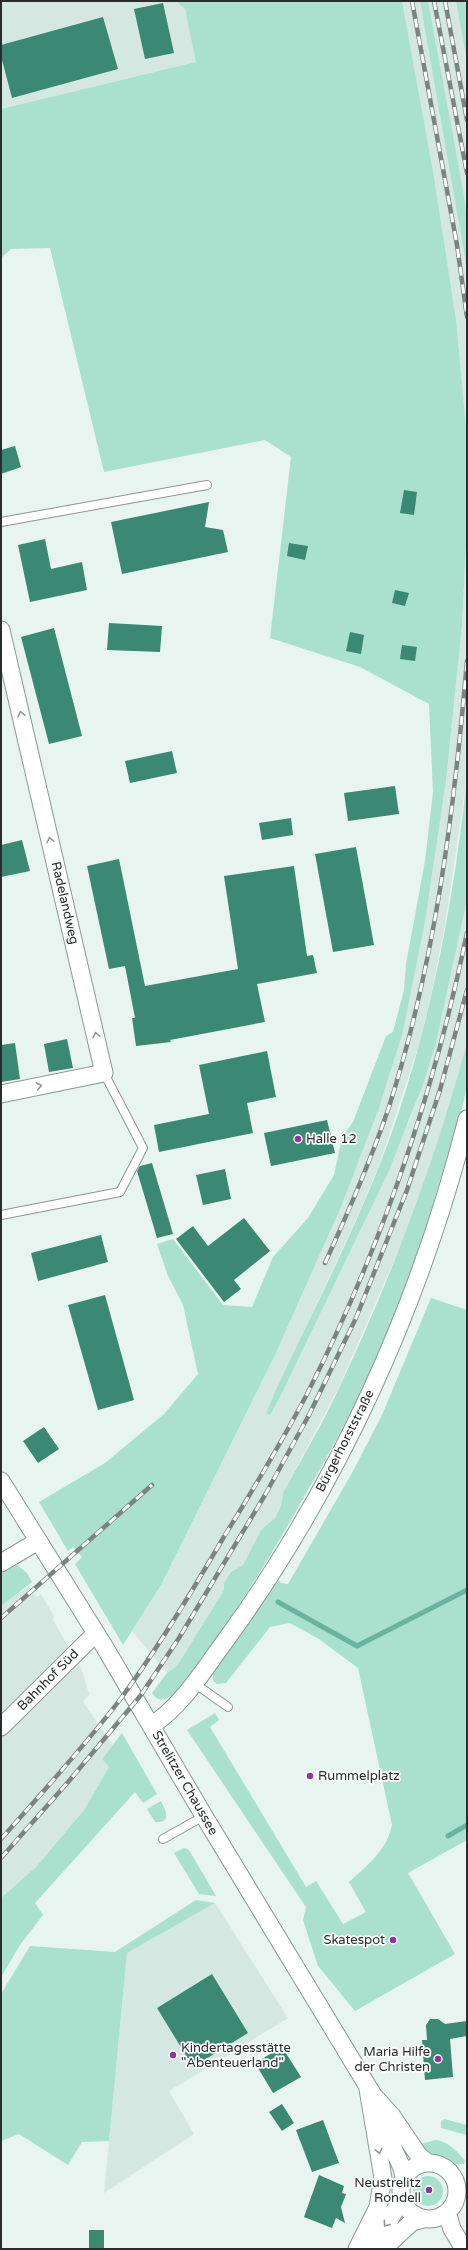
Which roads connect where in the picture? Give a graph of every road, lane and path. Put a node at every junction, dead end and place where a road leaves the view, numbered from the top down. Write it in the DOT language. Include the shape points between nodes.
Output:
graph roads {
  1 [pos="207,485"];
  2 [pos="1,522"];
  3 [pos="1,630"];
  4 [pos="104,1073"];
  5 [pos="1,1094"];
  6 [pos="467,1118"];
  7 [pos="1,1215"];
  8 [pos="1,1481"];
  9 [pos="38,1541"];
  10 [pos="1,1563"];
  11 [pos="96,1633"];
  12 [pos="194,1683"];
  13 [pos="228,1707"];
  14 [pos="151,1726"];
  15 [pos="1,1727"];
  16 [pos="204,1816"];
  17 [pos="163,1839"];
  18 [pos="370,2090"];
  19 [pos="428,2162"];
  20 [pos="459,2171"];
  21 [pos="404,2177"];
  22 [pos="462,2193"];
  23 [pos="401,2199"];
  24 [pos="447,2212"];
  25 [pos="423,2219"];
  26 [pos="357,2249"];
  27 [pos="370,2249"];
  28 [pos="383,2249"];
  29 [pos="464,2249"];
  1 -- 2 [label="lane"];
  4 -- 3 [label="street, Radelandweg, one-way"];
  5 -- 4 [label="street, one-way"];
  4 -- 7 [label="lane" via="143,1148 120,1192"];
  6 -- 12 [label="street, Bürgerhorststraße" via="436,1226 412,1296 377,1380 338,1459 293,1538 260,1592"];
  8 -- 9 [label="street, Strelitzer Chaussee"];
  9 -- 10 [label="street"];
  9 -- 11 [label="street, Strelitzer Chaussee"];
  11 -- 14 [label="street, Strelitzer Chaussee"];
  11 -- 15 [label="street, Bahnhof Süd"];
  12 -- 13 [label="lane"];
  12 -- 14 [label="street, Bürgerhorststraße" via="177,1705"];
  14 -- 16 [label="street, Strelitzer Chaussee"];
  16 -- 17 [label="lane"];
  16 -- 18 [label="street, Strelitzer Chaussee"];
  18 -- 19 [label="street" via="420,2156"];
  18 -- 21 [label="street" via="381,2124"];
  18 -- 26 [label="street, one-way" via="383,2178 378,2207"];
  19 -- 20 [label="street"];
  19 -- 21 [label="street" via="414,2166"];
  20 -- 22 [label="street" via="456,2182"];
  21 -- 23 [label="street" via="401,2184"];
  22 -- 24 [label="street"];
  23 -- 25 [label="street" via="409,2212"];
  23 -- 27 [label="street, one-way"];
  24 -- 25 [label="street" via="436,2218"];
  24 -- 29 [label="street" via="452,2229"];
  25 -- 28 [label="street" via="412,2222"];
}
